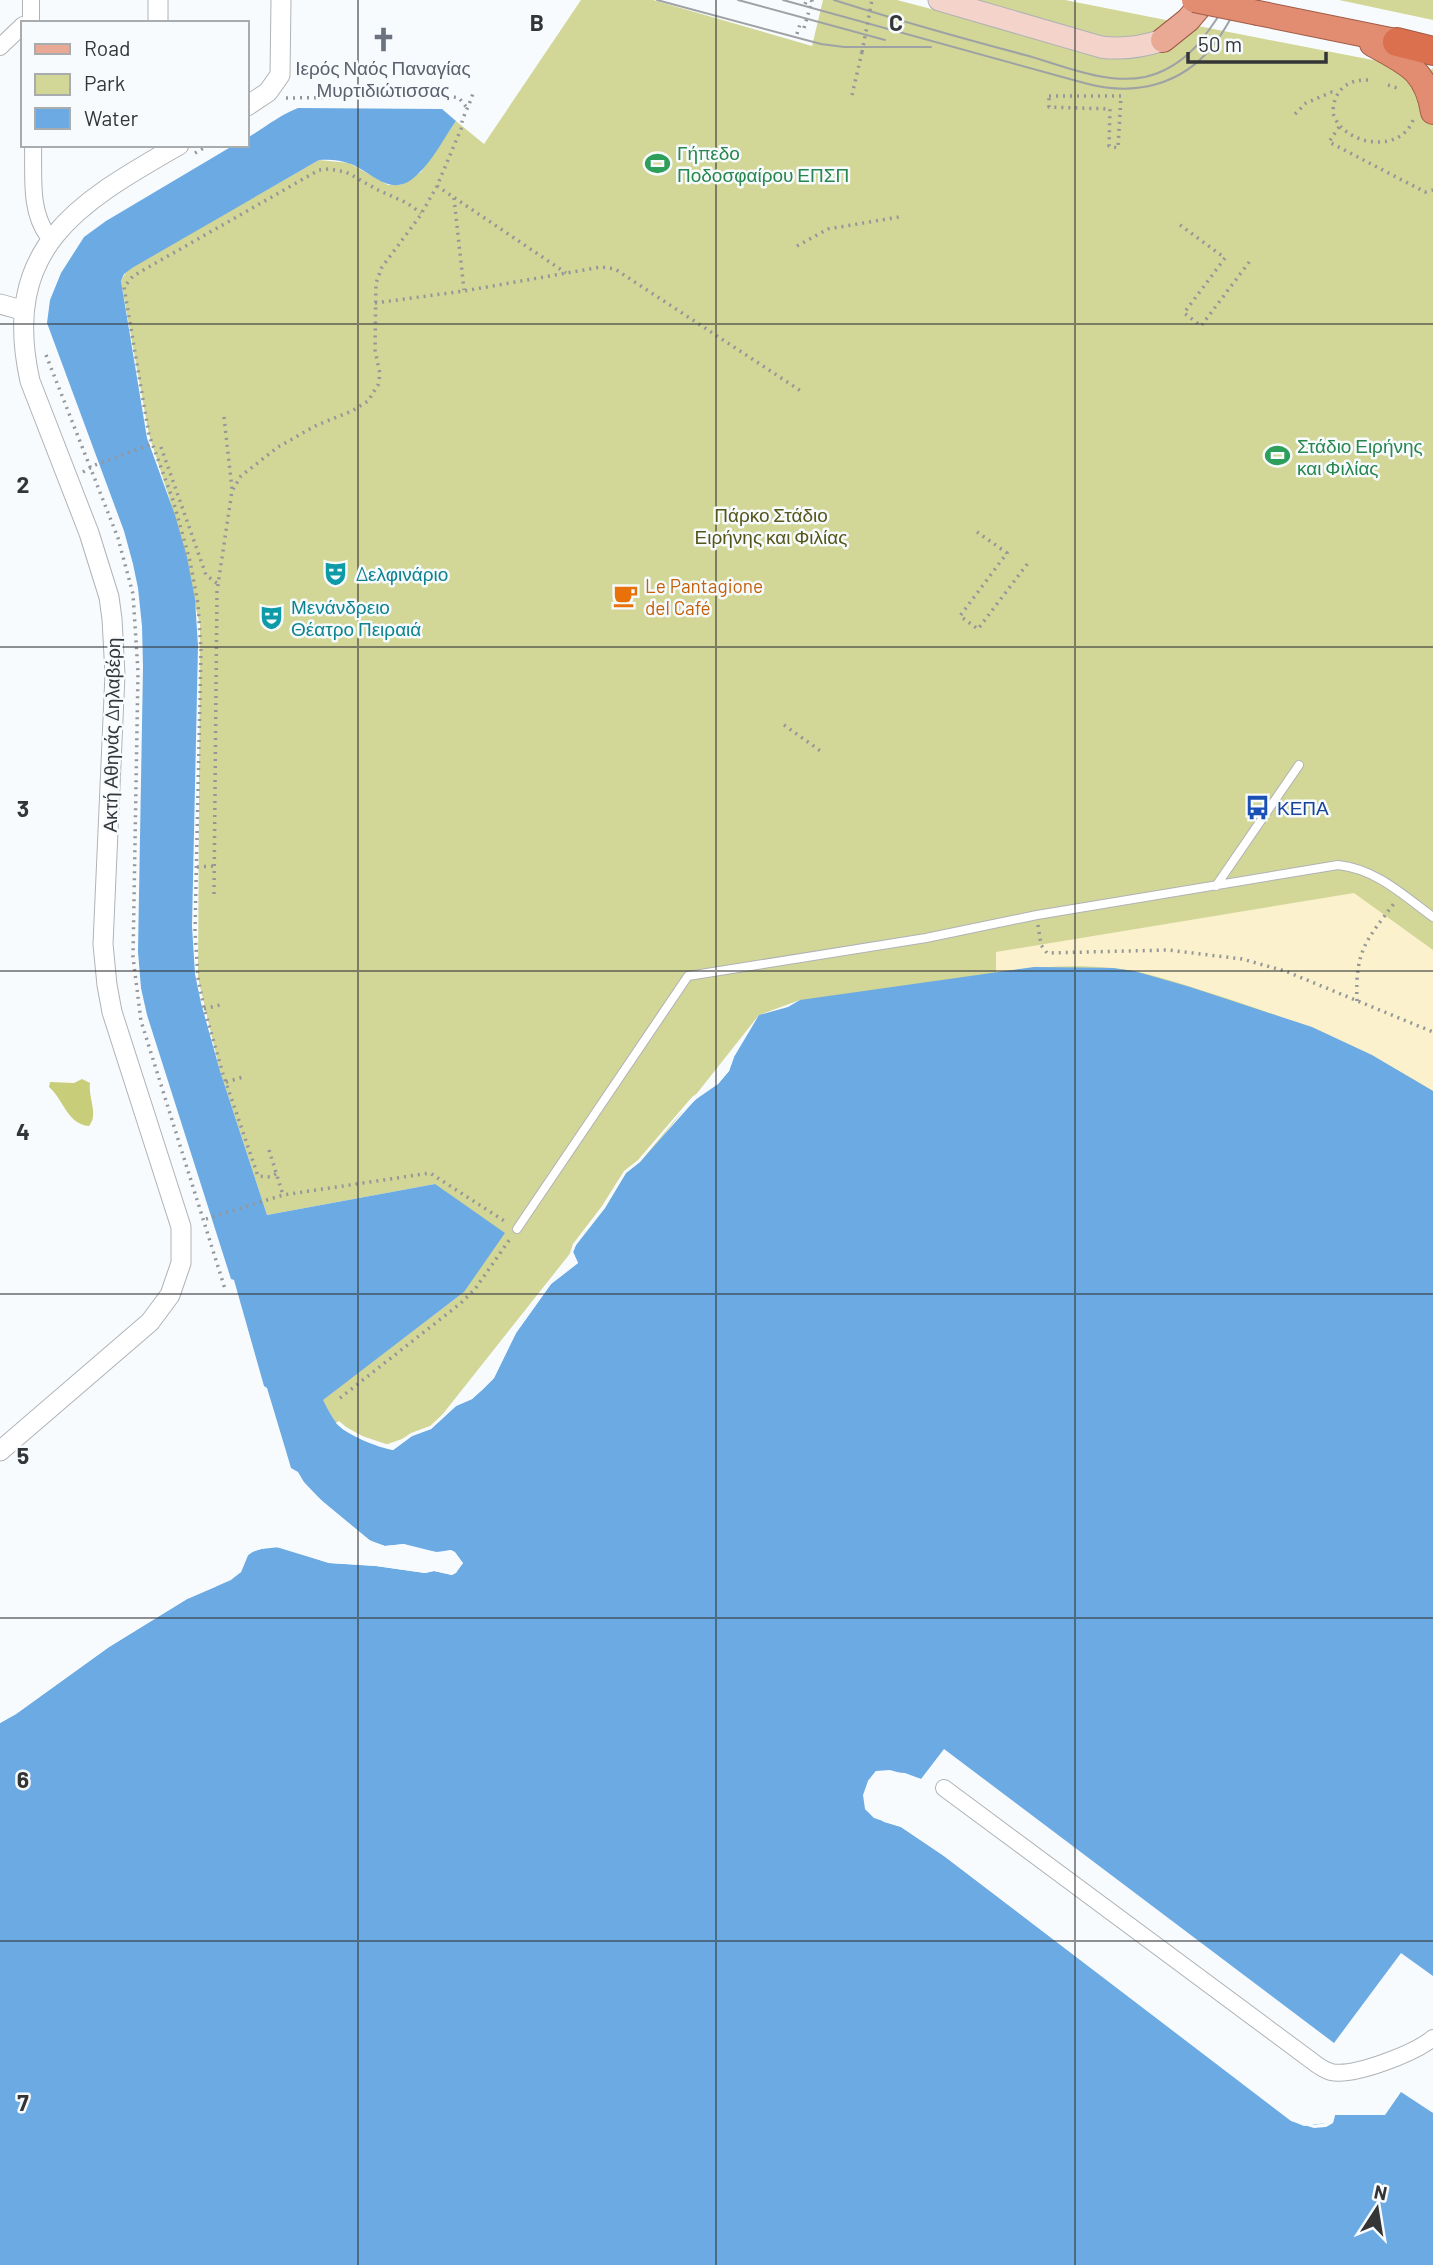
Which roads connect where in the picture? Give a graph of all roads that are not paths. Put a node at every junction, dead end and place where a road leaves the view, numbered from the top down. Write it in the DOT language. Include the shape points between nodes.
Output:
graph roads {
  1 [pos="31,0"];
  2 [pos="158,0"];
  3 [pos="281,0"];
  4 [pos="939,0"];
  5 [pos="1194,0"];
  6 [pos="1205,0"];
  7 [pos="27,21"];
  8 [pos="158,21"];
  9 [pos="21,28"];
  10 [pos="1348,32"];
  11 [pos="1163,40"];
  12 [pos="1397,42"];
  13 [pos="0,47"];
  14 [pos="1433,50"];
  15 [pos="248,106"];
  16 [pos="1423,112"];
  17 [pos="33,147"];
  18 [pos="160,151"];
  19 [pos="183,152"];
  20 [pos="48,236"];
  21 [pos="9,307"];
  22 [pos="1299,765"];
  23 [pos="1216,886"];
  24 [pos="1433,917"];
  25 [pos="517,1229"];
  26 [pos="0,1451"];
  27 [pos="944,1788"];
  28 [pos="1433,2038"];
  1 -- 7 [label="street"];
  2 -- 8 [label="street"];
  3 -- 15 [label="street" via="276,95"];
  4 -- 11 [label="main road" via="1116,50"];
  5 -- 10 [label="highway, bridge"];
  6 -- 11 [label="main road"];
  9 -- 13 [label="street"];
  10 -- 12 [label="highway"];
  10 -- 16 [label="highway" via="1417,71 1430,94"];
  12 -- 14 [label="highway"];
  17 -- 20 [label="street" via="34,204"];
  18 -- 19 [label="street, Ακτή Αθηνάς Δηλαβέρη"];
  18 -- 20 [label="street, Ακτή Αθηνάς Δηλαβέρη" via="79,205"];
  20 -- 21 [label="street, Ακτή Αθηνάς Δηλαβέρη"];
  21 -- 26 [label="street, Ακτή Αθηνάς Δηλαβέρη" via="22,358 109,597 114,674 103,944 107,985 181,1227 182,1251 177,1280 150,1322"];
  22 -- 23 [label="lane"];
  23 -- 24 [label="lane" via="1350,866 1375,875"];
  23 -- 25 [label="lane" via="688,976"];
  27 -- 28 [label="street" via="1330,2072 1352,2072 1423,2046"];
}
